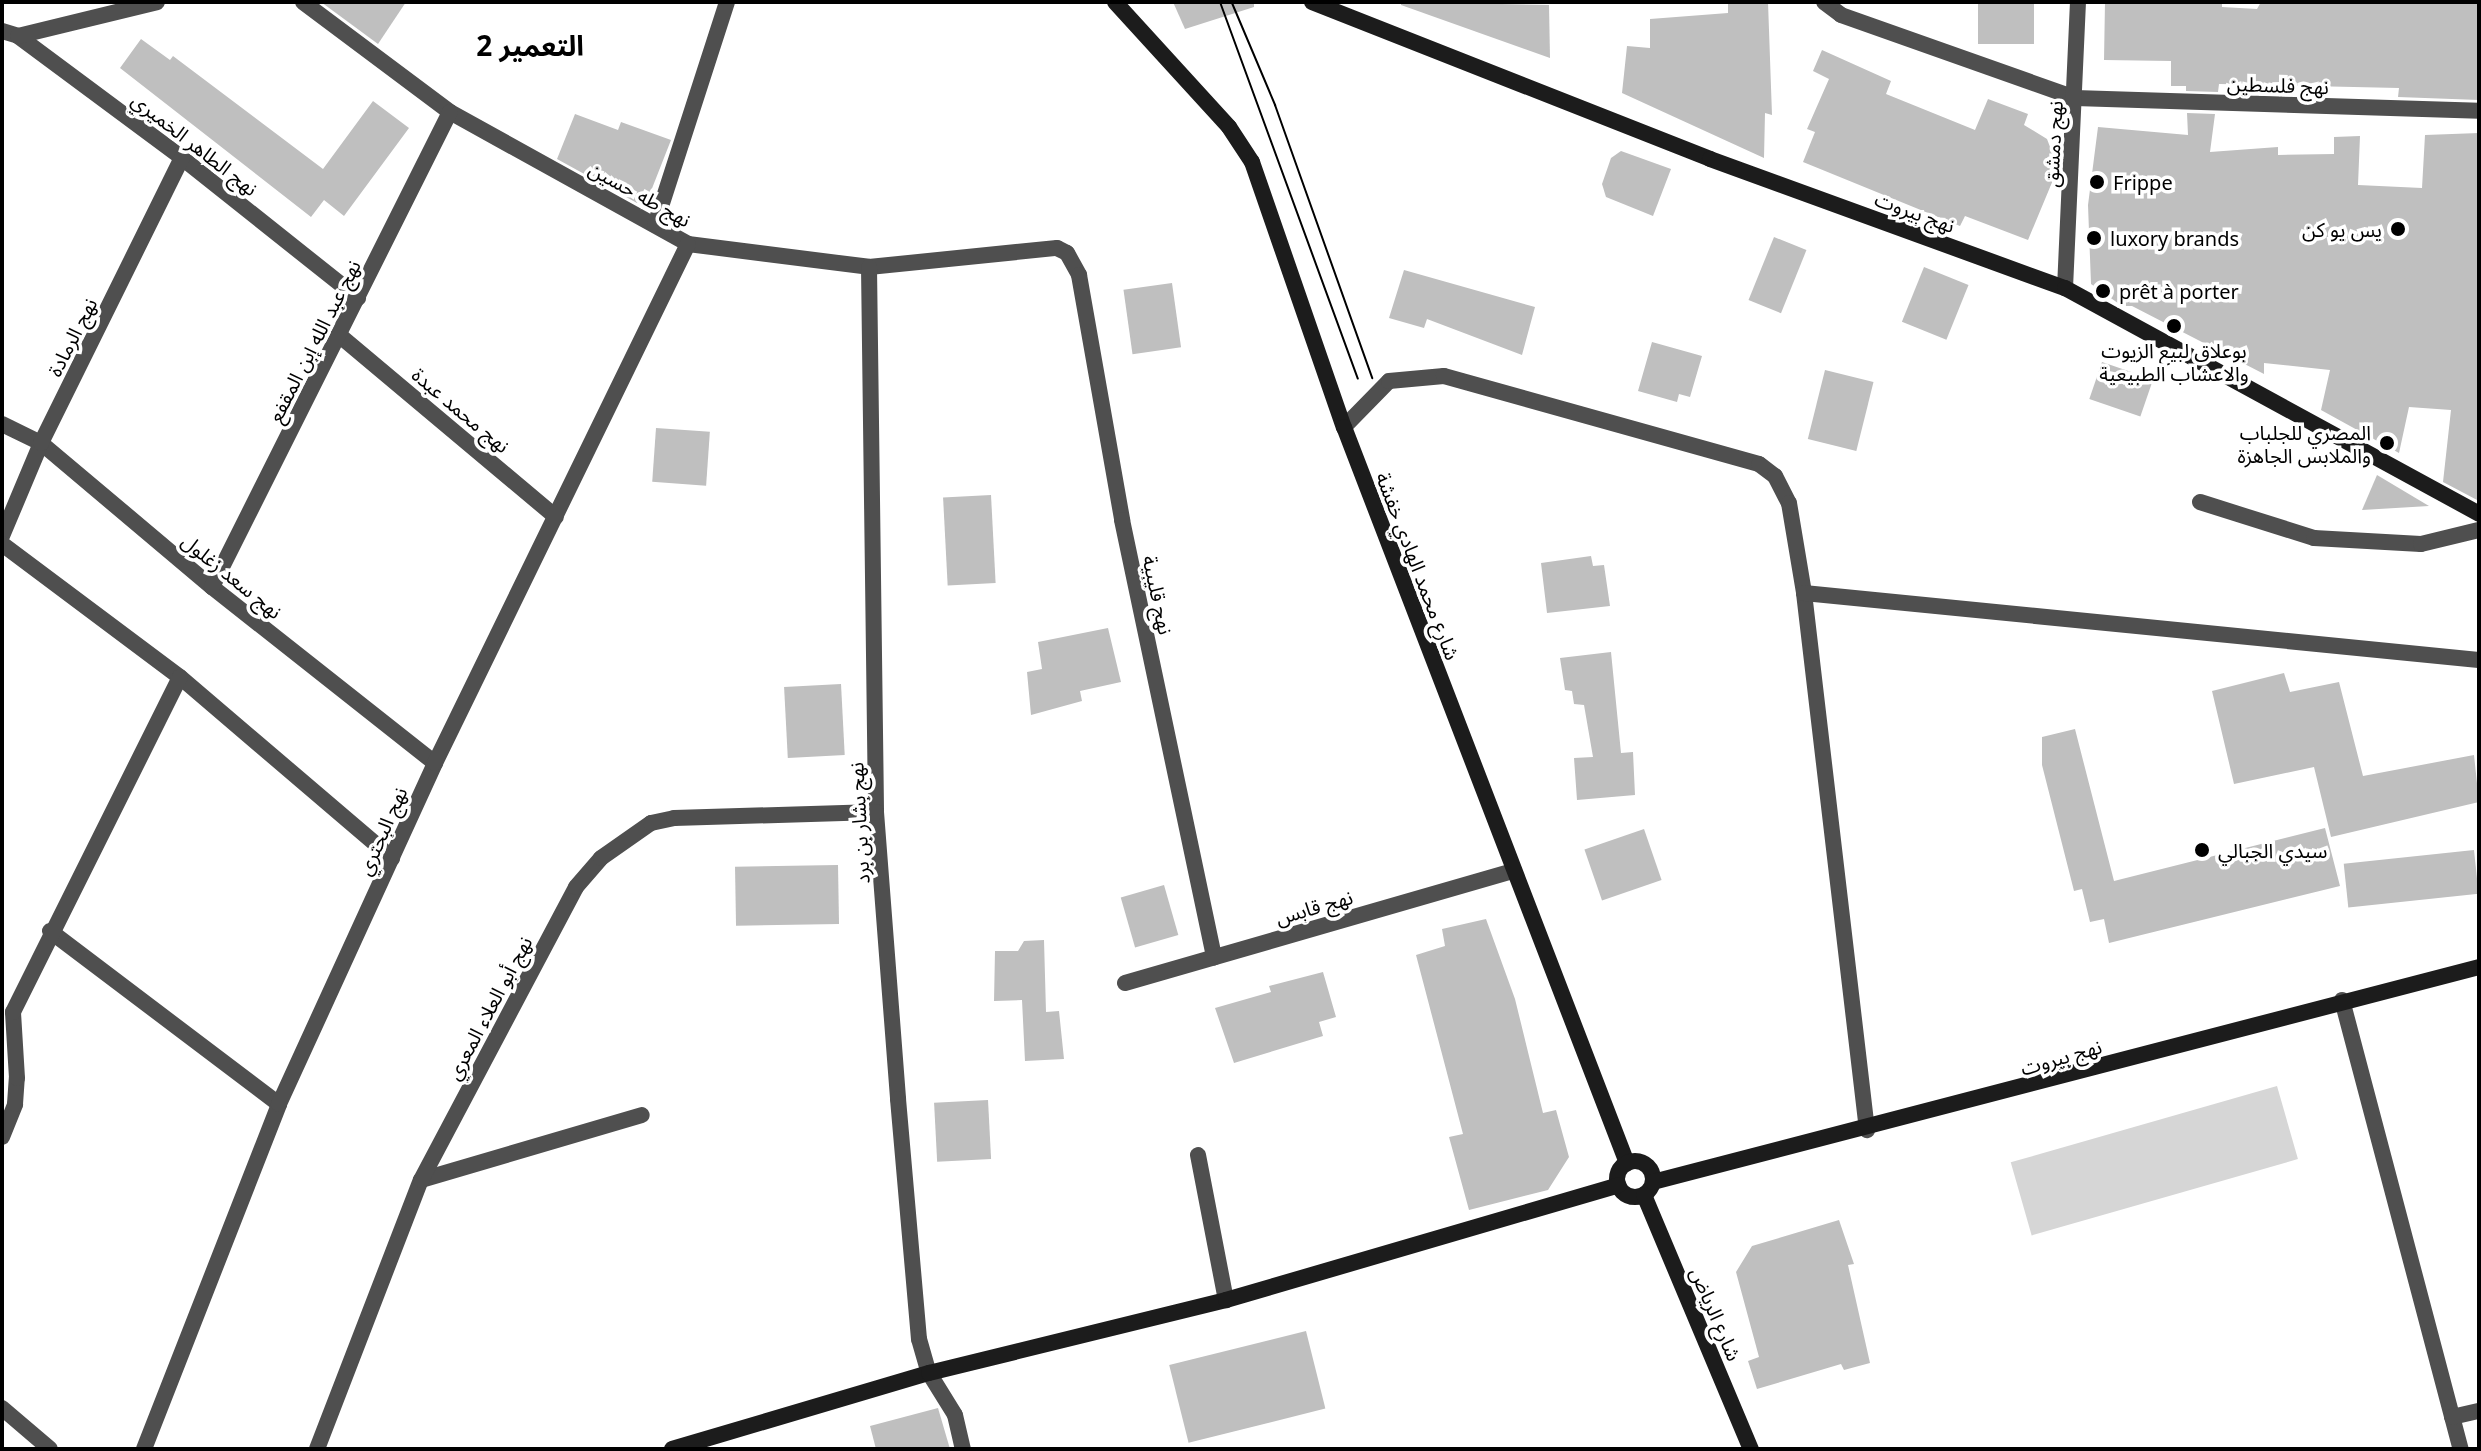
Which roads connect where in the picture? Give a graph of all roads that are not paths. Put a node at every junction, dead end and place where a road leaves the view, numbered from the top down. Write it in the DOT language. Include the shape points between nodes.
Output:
graph roads {
  1 [pos="157,2"];
  2 [pos="303,2"];
  3 [pos="727,2"];
  4 [pos="1312,2"];
  5 [pos="1824,2"];
  6 [pos="2078,2"];
  7 [pos="1123,5"];
  8 [pos="10,33"];
  9 [pos="2075,98"];
  10 [pos="2479,111"];
  11 [pos="450,112"];
  12 [pos="182,158"];
  13 [pos="655,225"];
  14 [pos="688,244"];
  15 [pos="1057,248"];
  16 [pos="869,267"];
  17 [pos="2065,288"];
  18 [pos="358,298"];
  19 [pos="339,335"];
  20 [pos="2,424"];
  21 [pos="1344,427"];
  22 [pos="41,443"];
  23 [pos="2200,502"];
  24 [pos="2479,514"];
  25 [pos="556,517"];
  26 [pos="2479,530"];
  27 [pos="2,536"];
  28 [pos="2,544"];
  29 [pos="212,587"];
  30 [pos="1804,593"];
  31 [pos="2479,660"];
  32 [pos="180,677"];
  33 [pos="435,763"];
  34 [pos="876,812"];
  35 [pos="392,858"];
  36 [pos="1514,871"];
  37 [pos="50,931"];
  38 [pos="1214,957"];
  39 [pos="2479,967"];
  40 [pos="1125,983"];
  41 [pos="2342,1000"];
  42 [pos="279,1104"];
  43 [pos="642,1115"];
  44 [pos="1867,1130"];
  45 [pos="2,1137"];
  46 [pos="1198,1155"];
  47 [pos="1627,1163"];
  48 [pos="421,1180"];
  49 [pos="1618,1185"];
  50 [pos="1649,1189"];
  51 [pos="1226,1300"];
  52 [pos="929,1373"];
  53 [pos="2,1408"];
  54 [pos="2479,1411"];
  55 [pos="2452,1417"];
  56 [pos="50,1449"];
  57 [pos="144,1449"];
  58 [pos="317,1449"];
  59 [pos="672,1449"];
  60 [pos="963,1449"];
  61 [pos="1751,1449"];
  62 [pos="2461,1449"];
  1 -- 8 [label="street"];
  2 -- 11 [label="street, نهج طه حسين"];
  3 -- 13 [label="street"];
  4 -- 17 [label="street, نهج بيروت" via="1695,154"];
  5 -- 9 [label="street, نهج فلسطين" via="1841,15"];
  6 -- 9 [label="street, نهج دمشق"];
  7 -- 21 [label="street, شارع محمد الهادي خفشة" via="1229,127 1252,162"];
  8 -- 12 [label="street, نهج الطاهر الخميري"];
  9 -- 10 [label="street, نهج فلسطين"];
  9 -- 17 [label="street, نهج دمشق"];
  11 -- 13 [label="street, نهج طه حسين"];
  11 -- 18 [label="street, نهج عبد الله إبن المقفع"];
  12 -- 18 [label="street, نهج الطاهر الخميري"];
  12 -- 22 [label="street, نهج الرمادة"];
  13 -- 14 [label="street, نهج طه حسين"];
  14 -- 16 [label="street, نهج طه حسين"];
  14 -- 25 [label="street, نهج البحتري"];
  15 -- 16 [label="street, نهج طه حسين"];
  15 -- 38 [label="street, نهج قليبية" via="1067,253 1079,275 1122,520"];
  16 -- 34 [label="street, نهج بشار بن برد"];
  17 -- 24 [label="street, نهج بيروت"];
  18 -- 19 [label="street, نهج عبد الله إبن المقفع"];
  19 -- 25 [label="street, نهج محمد عبدة"];
  19 -- 29 [label="street, نهج عبد الله إبن المقفع"];
  20 -- 22 [label="street, نهج سعد زغلول"];
  21 -- 30 [label="street" via="1389,381 1444,376 1759,464 1785,489"];
  21 -- 36 [label="street, شارع محمد الهادي خفشة"];
  22 -- 27 [label="street, نهج الرمادة"];
  22 -- 29 [label="street, نهج سعد زغلول"];
  23 -- 26 [label="street" via="2330,539 2421,544"];
  25 -- 33 [label="street, نهج البحتري"];
  28 -- 32 [label="street"];
  29 -- 33 [label="street, نهج سعد زغلول"];
  30 -- 31 [label="street"];
  30 -- 44 [label="street"];
  32 -- 35 [label="street"];
  32 -- 37 [label="street"];
  33 -- 35 [label="street, نهج البحتري"];
  34 -- 48 [label="street, نهج أبو العلاء المعري" via="674,818 651,823 601,858 576,887"];
  34 -- 52 [label="street, نهج بشار بن برد" via="919,1339"];
  35 -- 42 [label="street, نهج البحتري"];
  36 -- 38 [label="street, نهج قابس"];
  36 -- 47 [label="street, شارع محمد الهادي خفشة"];
  37 -- 42 [label="street"];
  37 -- 45 [label="street" via="13,1012 15,1104"];
  38 -- 40 [label="street, نهج قابس"];
  39 -- 41 [label="street, نهج بيروت"];
  41 -- 44 [label="street, نهج بيروت"];
  41 -- 55 [label="street"];
  42 -- 57 [label="street, نهج البحتري"];
  43 -- 48 [label="street"];
  44 -- 50 [label="street, نهج بيروت"];
  46 -- 51 [label="street"];
  47 -- 49 [label="street"];
  47 -- 50 [label="street" via="1646,1165"];
  48 -- 58 [label="street, نهج أبو العلاء المعري"];
  49 -- 50 [label="street" via="1629,1195"];
  49 -- 51 [label="street"];
  50 -- 61 [label="street, شارع الرياض"];
  51 -- 52 [label="street"];
  52 -- 59 [label="street"];
  52 -- 60 [label="street, نهج بشار بن برد" via="955,1415"];
  53 -- 56 [label="street"];
  54 -- 55 [label="street"];
  55 -- 62 [label="street"];
}
